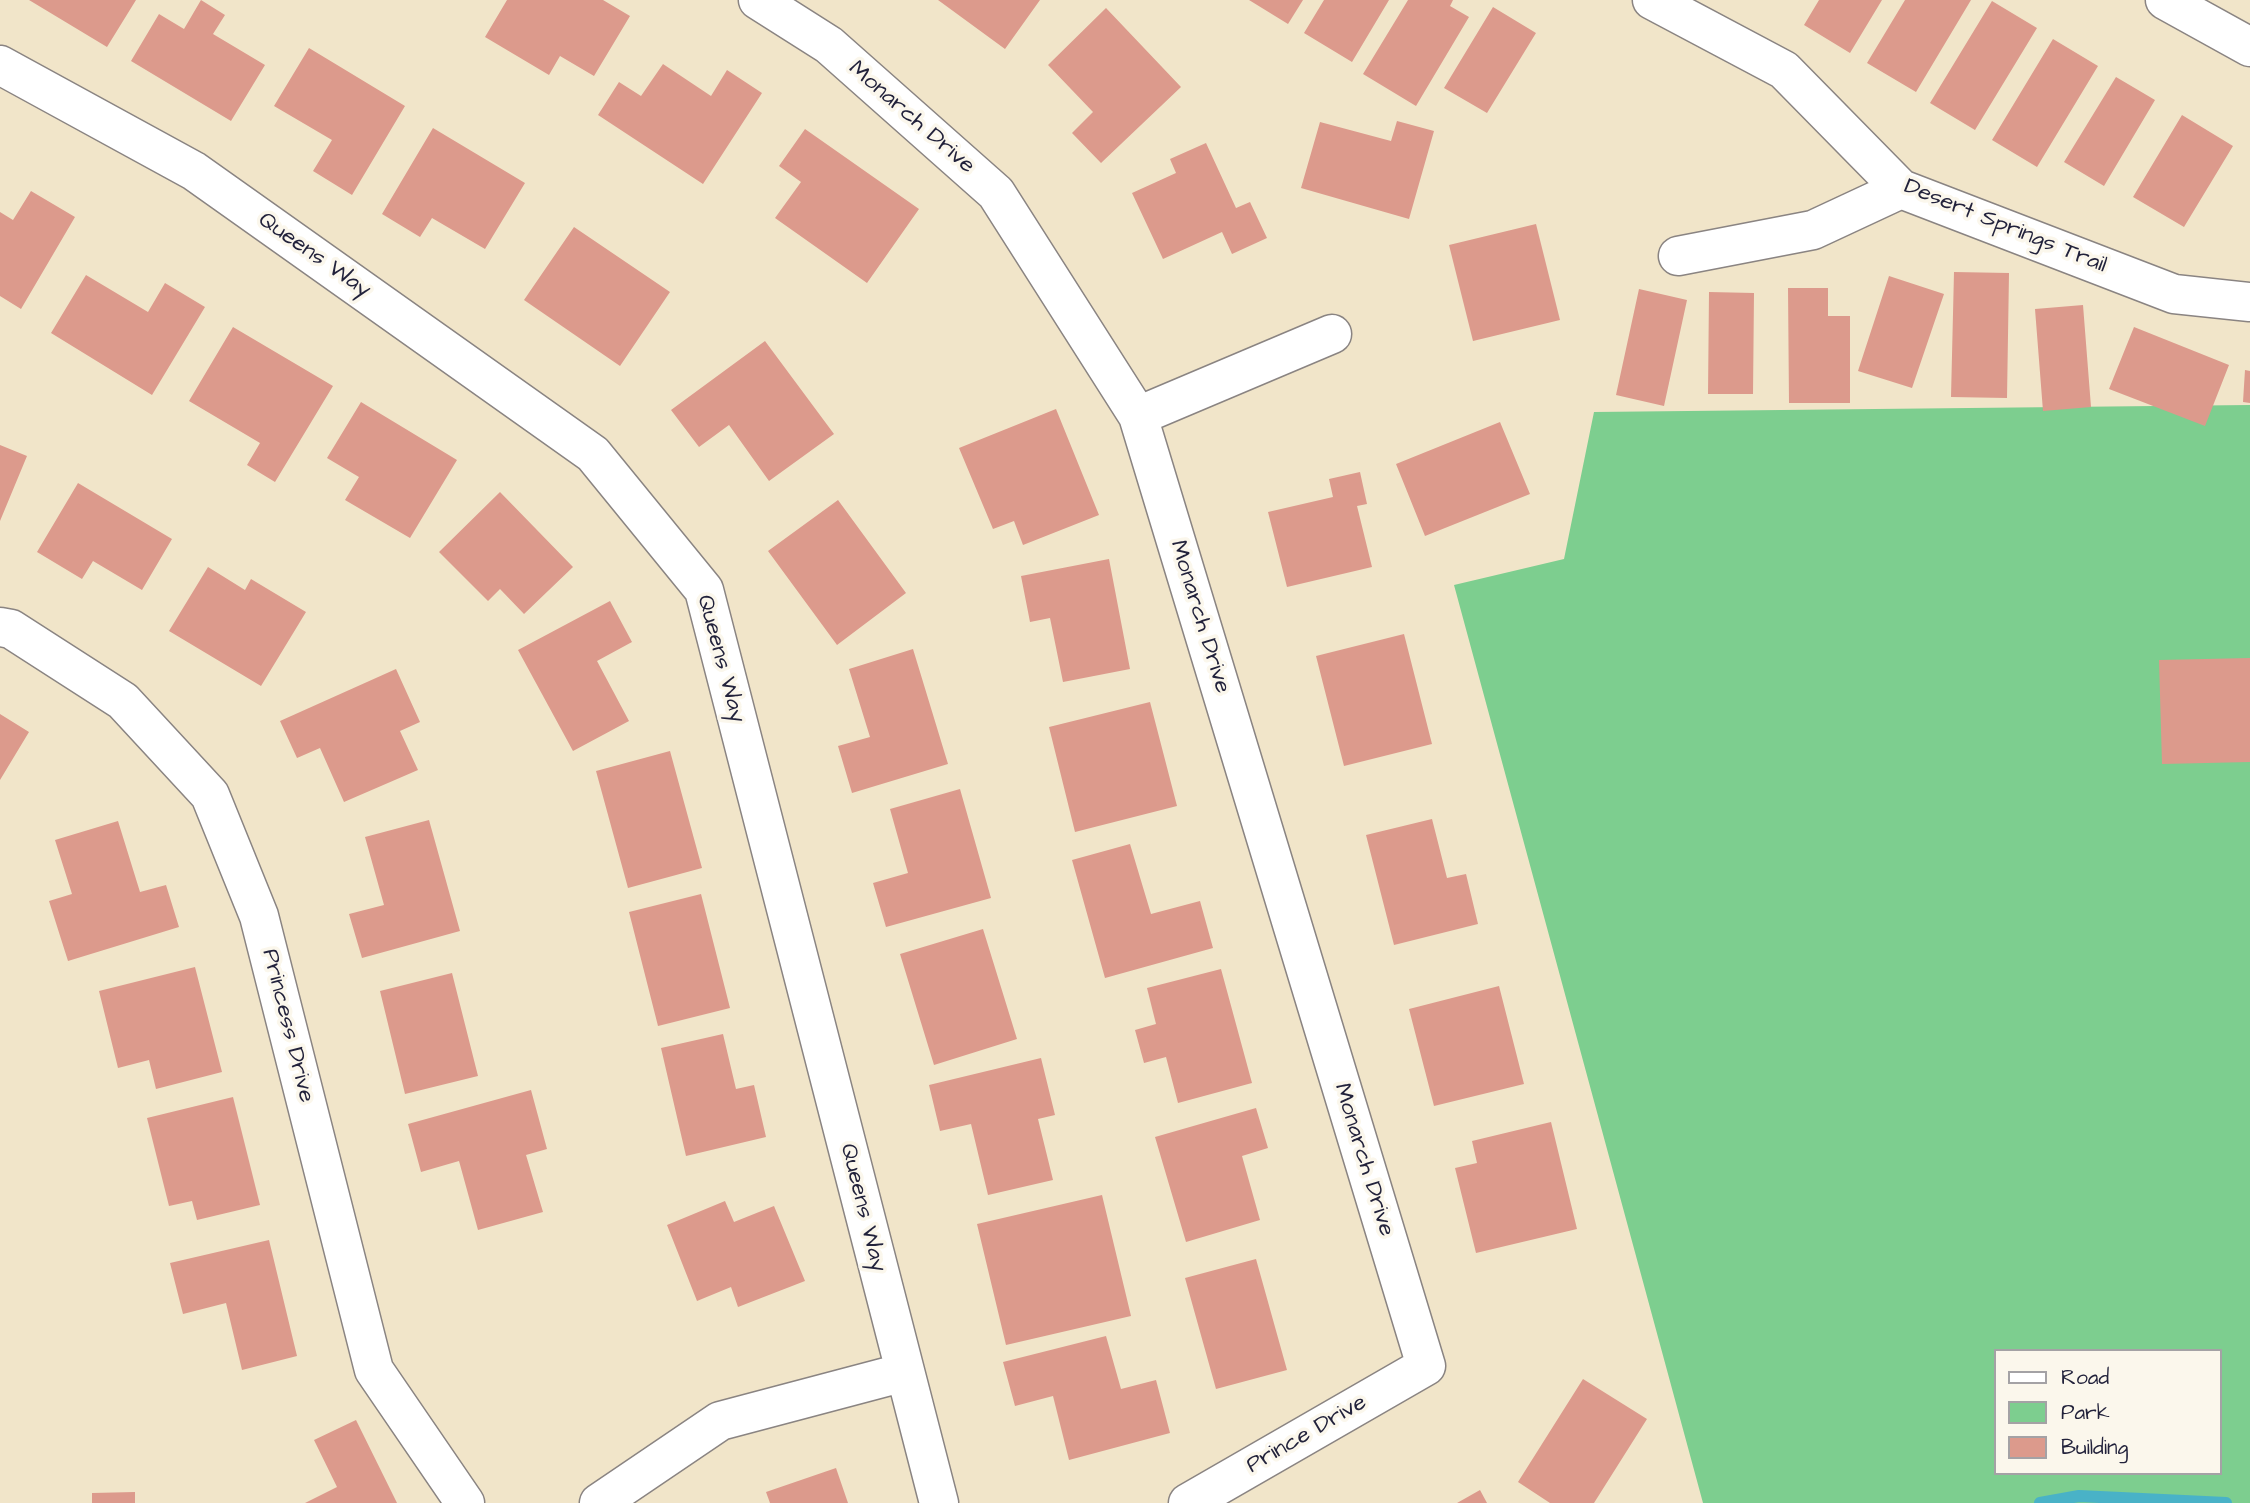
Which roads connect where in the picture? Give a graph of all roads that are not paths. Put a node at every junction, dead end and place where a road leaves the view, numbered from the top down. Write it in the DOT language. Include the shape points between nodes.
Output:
graph roads {
  1 [pos="758,0"];
  2 [pos="1652,0"];
  3 [pos="2165,0"];
  4 [pos="2250,47"];
  5 [pos="0,65"];
  6 [pos="1901,189"];
  7 [pos="1678,256"];
  8 [pos="2250,302"];
  9 [pos="1332,334"];
  10 [pos="1138,416"];
  11 [pos="0,627"];
  12 [pos="1426,1366"];
  13 [pos="905,1372"];
  14 [pos="465,1503"];
  15 [pos="599,1503"];
  16 [pos="939,1503"];
  17 [pos="1188,1503"];
  1 -- 10 [label="street, Monarch Drive" via="829,45 996,193"];
  2 -- 6 [label="street, Desert Springs Trail" via="1784,70"];
  3 -- 4 [label="street"];
  5 -- 13 [label="street, Queens Way" via="194,171 593,454 704,590"];
  6 -- 7 [label="street" via="1814,230"];
  6 -- 8 [label="street, Desert Springs Trail" via="2174,294"];
  9 -- 10 [label="street"];
  10 -- 12 [label="street, Monarch Drive"];
  11 -- 14 [label="street, Princess Drive" via="11,629 123,701 210,795 259,916 374,1370"];
  12 -- 17 [label="street, Prince Drive"];
  13 -- 15 [label="street" via="720,1421"];
  13 -- 16 [label="street, Queens Way"];
}
